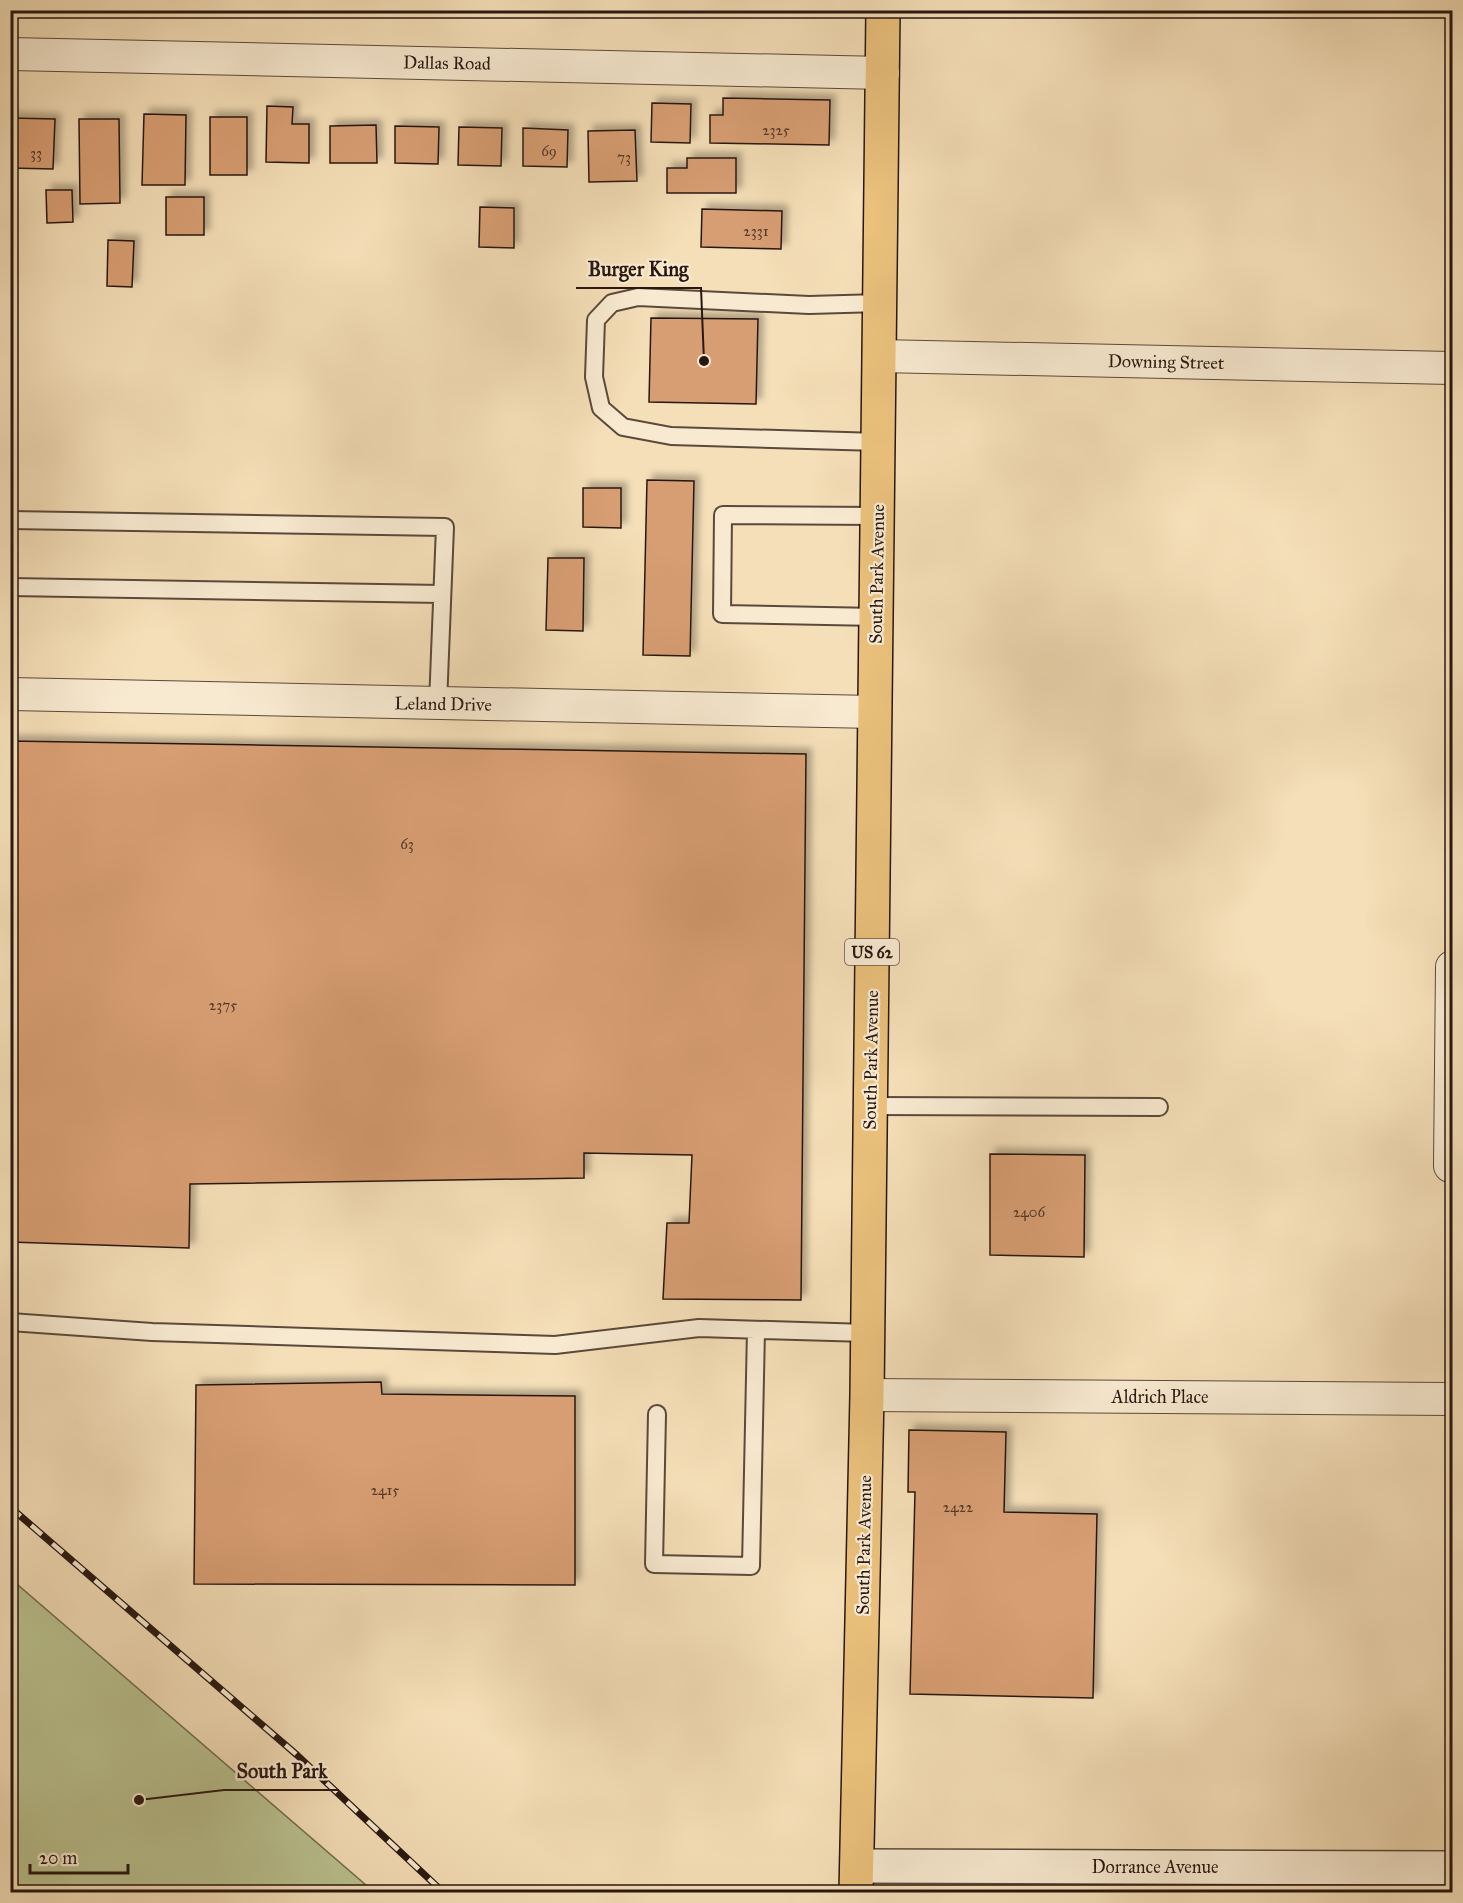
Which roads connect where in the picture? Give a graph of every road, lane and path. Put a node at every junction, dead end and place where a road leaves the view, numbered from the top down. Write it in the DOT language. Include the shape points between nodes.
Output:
graph roads {
  1 [pos="883,10"];
  2 [pos="10,54"];
  3 [pos="883,73"];
  4 [pos="880,303"];
  5 [pos="879,357"];
  6 [pos="1452,368"];
  7 [pos="879,442"];
  8 [pos="877,516"];
  9 [pos="10,520"];
  10 [pos="10,587"];
  11 [pos="442,594"];
  12 [pos="877,617"];
  13 [pos="10,694"];
  14 [pos="438,704"];
  15 [pos="875,712"];
  16 [pos="1452,967"];
  17 [pos="870,1106"];
  18 [pos="1159,1107"];
  19 [pos="1450,1166"];
  20 [pos="10,1322"];
  21 [pos="756,1330"];
  22 [pos="867,1333"];
  23 [pos="867,1395"];
  24 [pos="1452,1399"];
  25 [pos="657,1414"];
  26 [pos="1452,1868"];
  27 [pos="857,1879"];
  1 -- 3 [label="main road, South Park Avenue / US 62"];
  2 -- 3 [label="street, Dallas Road"];
  3 -- 4 [label="main road, South Park Avenue / US 62"];
  4 -- 5 [label="main road, South Park Avenue / US 62"];
  4 -- 7 [label="lane" via="809,305 638,297 612,303 596,320 594,377 601,408 623,427 671,436"];
  5 -- 6 [label="street, Downing Street"];
  5 -- 7 [label="main road, South Park Avenue / US 62"];
  7 -- 8 [label="main road, South Park Avenue / US 62"];
  8 -- 12 [label="main road, South Park Avenue / US 62"];
  8 -- 12 [label="lane" via="723,515 722,614"];
  9 -- 11 [label="lane" via="445,527"];
  10 -- 11 [label="lane"];
  11 -- 14 [label="lane"];
  12 -- 15 [label="main road, South Park Avenue / US 62"];
  13 -- 14 [label="street, Leland Drive"];
  14 -- 15 [label="street, Leland Drive"];
  15 -- 17 [label="main road, South Park Avenue / US 62"];
  16 -- 19 [label="street"];
  17 -- 18 [label="lane"];
  17 -- 22 [label="main road, South Park Avenue / US 62"];
  20 -- 21 [label="lane" via="152,1332 555,1345 699,1328"];
  21 -- 22 [label="lane"];
  21 -- 25 [label="lane" via="751,1566 654,1564"];
  22 -- 23 [label="main road, South Park Avenue / US 62"];
  23 -- 24 [label="street, Aldrich Place"];
  23 -- 27 [label="main road, South Park Avenue / US 62"];
  26 -- 27 [label="street, Dorrance Avenue"];
}
